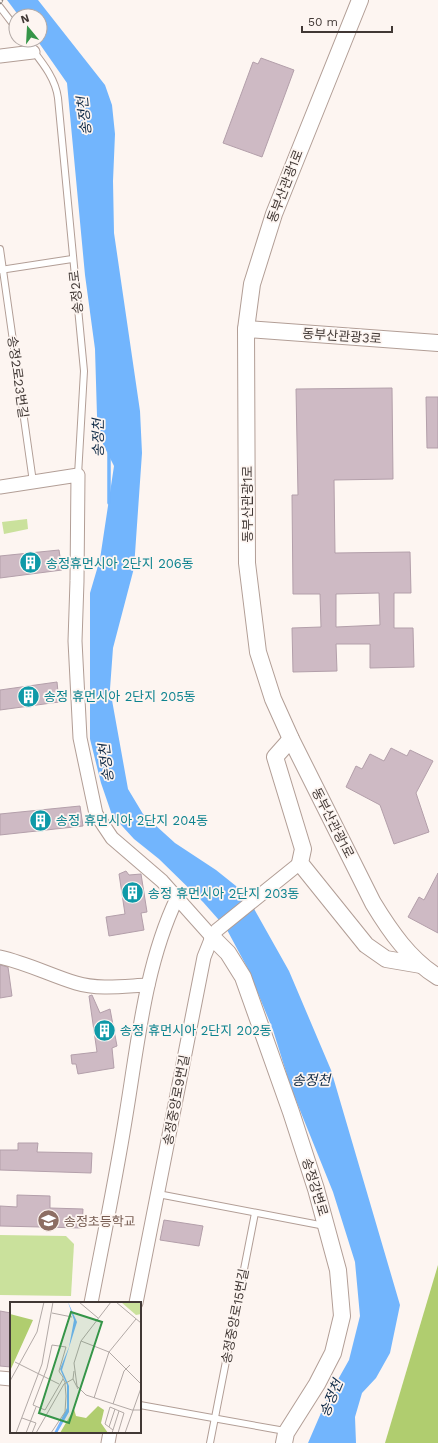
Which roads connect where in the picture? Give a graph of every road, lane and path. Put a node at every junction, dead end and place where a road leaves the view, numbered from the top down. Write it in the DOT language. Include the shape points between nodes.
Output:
graph roads {
  1 [pos="360,0"];
  2 [pos="0,7"];
  3 [pos="8,18"];
  4 [pos="30,48"];
  5 [pos="33,52"];
  6 [pos="0,56"];
  7 [pos="0,249"];
  8 [pos="72,259"];
  9 [pos="1,269"];
  10 [pos="246,329"];
  11 [pos="438,343"];
  12 [pos="78,475"];
  13 [pos="33,482"];
  14 [pos="0,487"];
  15 [pos="291,739"];
  16 [pos="294,867"];
  17 [pos="178,898"];
  18 [pos="215,933"];
  19 [pos="0,957"];
  20 [pos="421,965"];
  21 [pos="438,977"];
  22 [pos="148,985"];
  23 [pos="158,1194"];
  24 [pos="255,1213"];
  25 [pos="326,1227"];
  26 [pos="91,1302"];
  27 [pos="136,1302"];
  28 [pos="0,1378"];
  29 [pos="10,1379"];
  30 [pos="141,1405"];
  31 [pos="215,1418"];
  32 [pos="110,1433"];
  33 [pos="286,1437"];
  34 [pos="108,1443"];
  35 [pos="210,1443"];
  1 -- 10 [label="street, 동부산관광1로" via="274,214 252,284"];
  2 -- 3 [label="lane"];
  4 -- 5 [label="lane, 송정2로"];
  5 -- 6 [label="street"];
  5 -- 8 [label="lane, 송정2로" via="50,74 56,89"];
  7 -- 9 [label="lane, 송정2로23번길"];
  8 -- 9 [label="lane"];
  8 -- 12 [label="lane, 송정2로" via="84,371"];
  9 -- 13 [label="lane, 송정2로23번길"];
  10 -- 11 [label="street, 동부산관광3로"];
  10 -- 15 [label="street, 동부산관광1로" via="247,563 258,652 273,699"];
  12 -- 13 [label="street"];
  12 -- 17 [label="street" via="75,641 80,738 96,814 112,838"];
  13 -- 14 [label="street"];
  15 -- 16 [label="street" via="275,756 303,849"];
  15 -- 20 [label="street, 동부산관광1로" via="373,903 387,927"];
  16 -- 18 [label="street"];
  16 -- 20 [label="street" via="366,945 386,959"];
  17 -- 18 [label="street"];
  17 -- 22 [label="street" via="171,912"];
  18 -- 23 [label="street, 송정중앙로9번길" via="204,957"];
  18 -- 25 [label="street, 송정강변로" via="243,978 291,1112"];
  19 -- 22 [label="street" via="29,965 77,984 111,987"];
  20 -- 21 [label="street, 동부산관광1로"];
  22 -- 26 [label="street"];
  23 -- 24 [label="lane"];
  23 -- 27 [label="street, 송정중앙로9번길"];
  24 -- 25 [label="lane"];
  24 -- 31 [label="lane, 송정중앙로15번길"];
  25 -- 33 [label="street, 송정강변로" via="338,1270 342,1316 334,1353"];
  28 -- 29 [label="street"];
  30 -- 31 [label="lane"];
  31 -- 33 [label="lane"];
  31 -- 35 [label="lane, 송정중앙로15번길"];
  32 -- 34 [label="street"];
}
